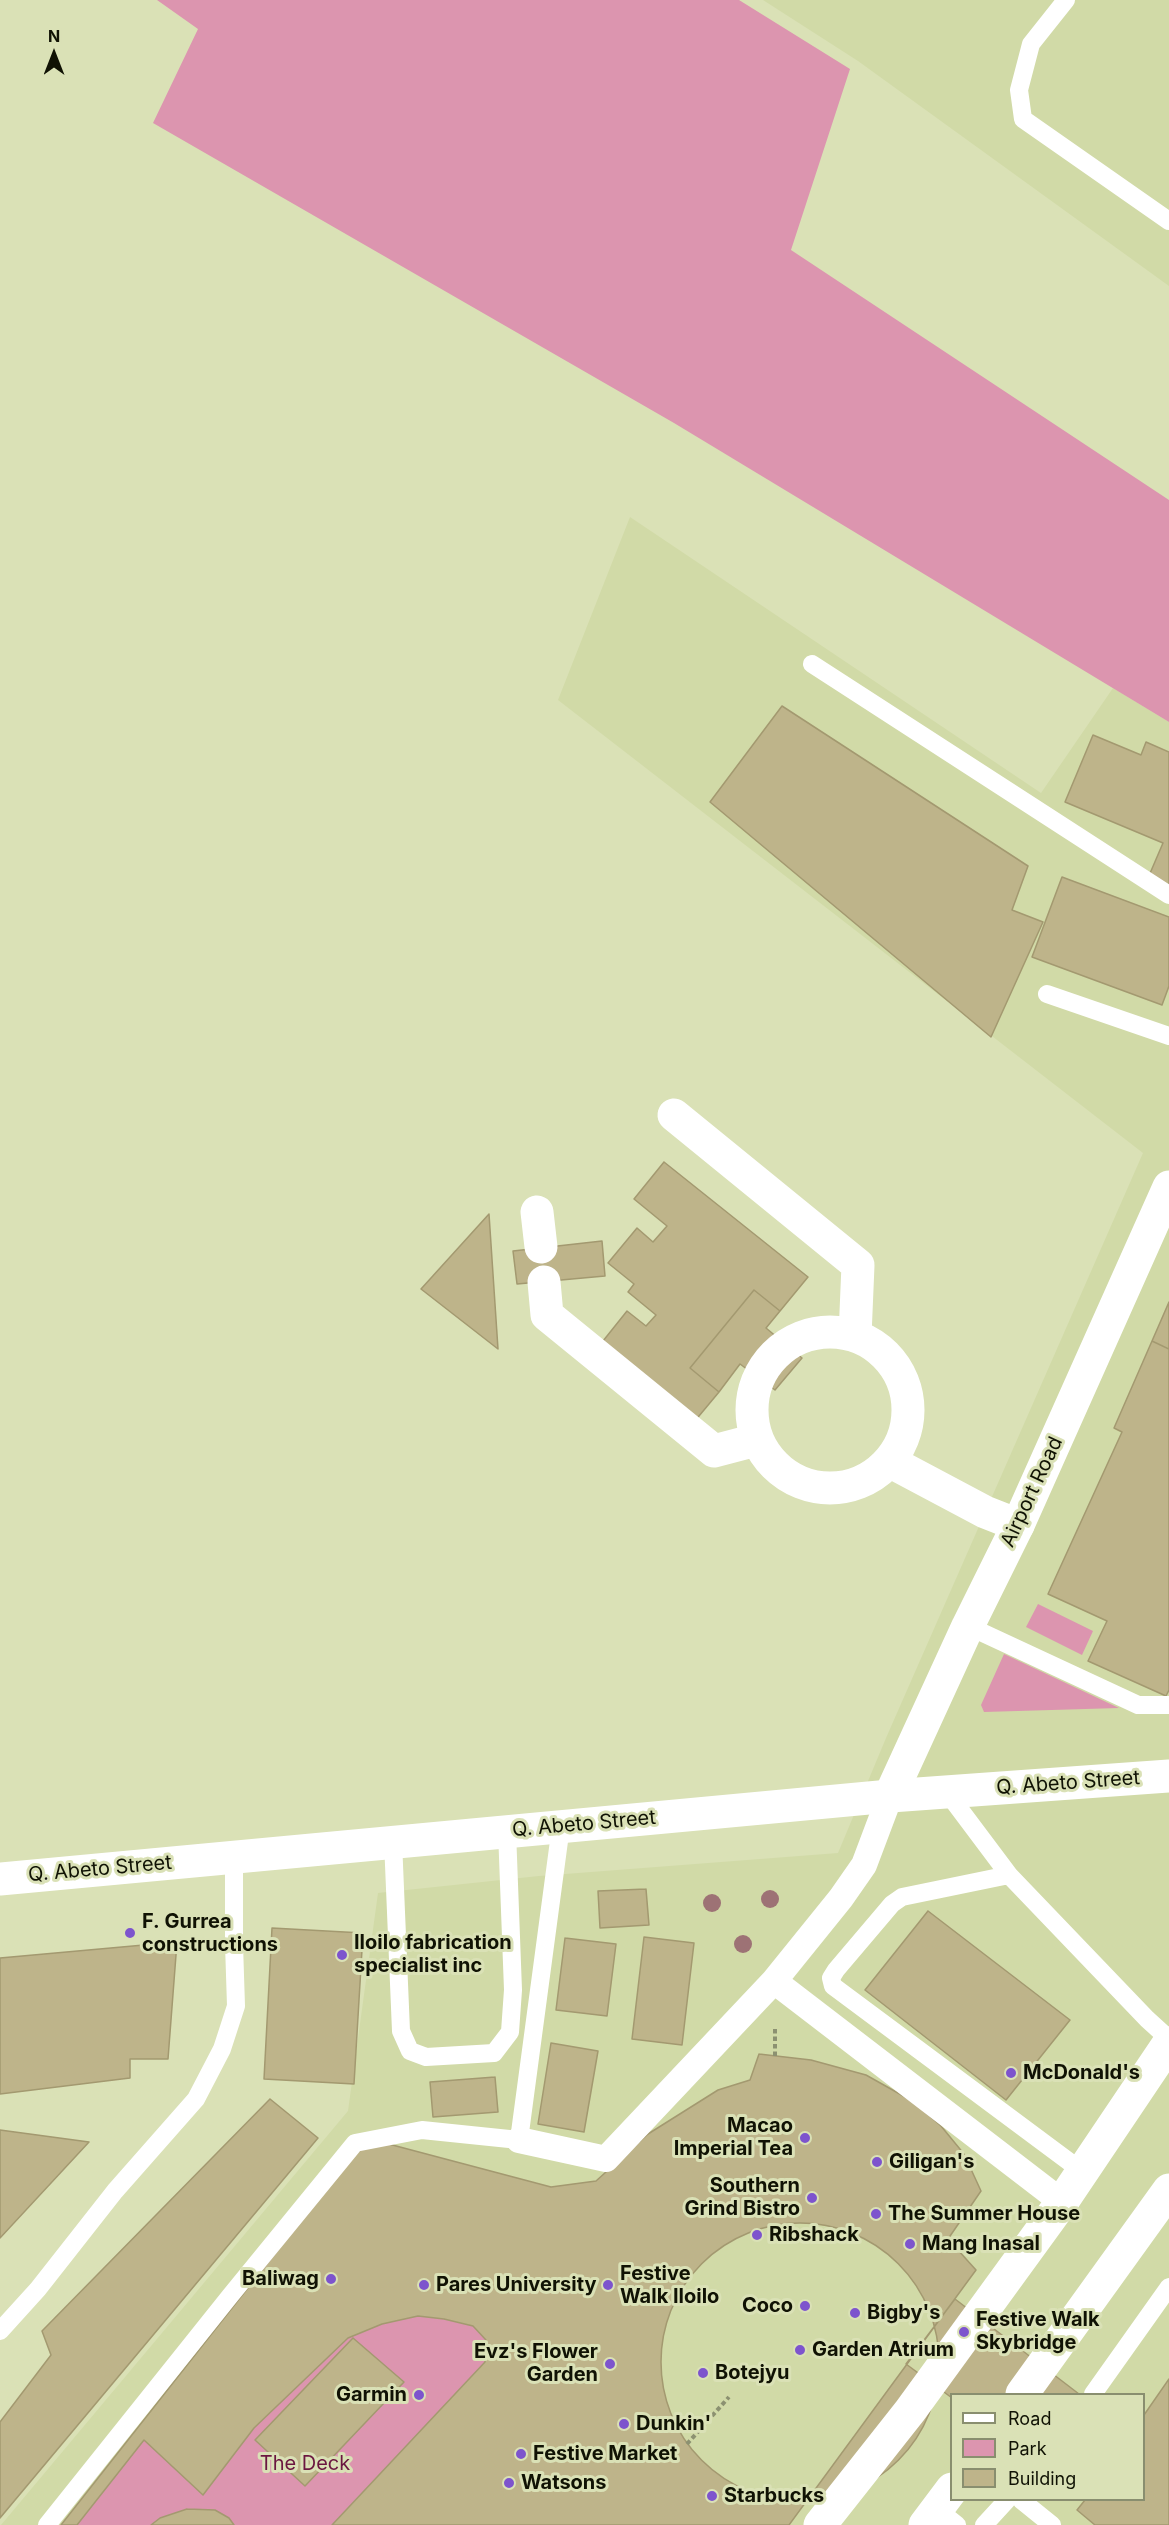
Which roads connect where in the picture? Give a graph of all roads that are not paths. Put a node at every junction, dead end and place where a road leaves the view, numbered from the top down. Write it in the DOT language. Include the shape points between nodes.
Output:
graph roads {
  1 [pos="1066,0"];
  2 [pos="1169,221"];
  3 [pos="812,664"];
  4 [pos="1169,895"];
  5 [pos="1047,994"];
  6 [pos="1169,1035"];
  7 [pos="674,1115"];
  8 [pos="1169,1187"];
  9 [pos="537,1212"];
  10 [pos="541,1247"];
  11 [pos="544,1282"];
  12 [pos="855,1336"];
  13 [pos="756,1440"];
  14 [pos="889,1461"];
  15 [pos="1018,1525"];
  16 [pos="968,1626"];
  17 [pos="1169,1705"];
  18 [pos="1169,1776"];
  19 [pos="946,1791"];
  20 [pos="890,1796"];
  21 [pos="561,1826"];
  22 [pos="507,1831"];
  23 [pos="393,1841"];
  24 [pos="234,1856"];
  25 [pos="1009,1875"];
  26 [pos="0,1879"];
  27 [pos="774,1981"];
  28 [pos="1169,2041"];
  29 [pos="519,2140"];
  30 [pos="1083,2172"];
  31 [pos="1169,2190"];
  32 [pos="1062,2202"];
  33 [pos="1169,2287"];
  34 [pos="0,2331"];
  35 [pos="1023,2393"];
  36 [pos="1094,2393"];
  37 [pos="1005,2501"];
  38 [pos="1023,2501"];
  39 [pos="47,2525"];
  40 [pos="820,2525"];
  41 [pos="984,2525"];
  42 [pos="1052,2525"];
  1 -- 2 [label="lane" via="1032,44 1019,90 1023,118"];
  3 -- 4 [label="lane"];
  5 -- 6 [label="lane"];
  7 -- 12 [label="main road" via="858,1265"];
  8 -- 15 [label="main road, Airport Road"];
  9 -- 10 [label="main road"];
  11 -- 13 [label="main road" via="547,1315 714,1451"];
  12 -- 13 [label="main road" via="829,1332 804,1336 781,1348 764,1367 753,1390 751,1416"];
  12 -- 14 [label="main road" via="879,1348 896,1368 907,1392 909,1418 901,1443"];
  13 -- 14 [label="main road" via="777,1468 814,1487 840,1488 865,1480"];
  14 -- 15 [label="main road" via="985,1512"];
  15 -- 16 [label="main road, Airport Road"];
  16 -- 17 [label="lane" via="1138,1705"];
  16 -- 20 [label="main road, Airport Road"];
  18 -- 19 [label="main road, Q. Abeto Street"];
  19 -- 20 [label="main road, Q. Abeto Street"];
  19 -- 25 [label="lane"];
  20 -- 21 [label="main road, Q. Abeto Street"];
  20 -- 27 [label="street" via="864,1865"];
  21 -- 22 [label="main road, Q. Abeto Street"];
  21 -- 29 [label="lane"];
  22 -- 23 [label="main road, Q. Abeto Street"];
  22 -- 23 [label="lane" via="513,1990 510,2031 494,2054 426,2057 410,2051 401,2031"];
  23 -- 24 [label="main road, Q. Abeto Street"];
  24 -- 26 [label="main road, Q. Abeto Street"];
  24 -- 34 [label="lane" via="236,2006 222,2049 196,2100"];
  25 -- 28 [label="lane"];
  25 -- 30 [label="lane" via="902,1897 836,1970 832,1986"];
  27 -- 29 [label="street" via="606,2158"];
  27 -- 32 [label="street"];
  28 -- 30 [label="main road"];
  29 -- 39 [label="lane" via="422,2130 355,2144"];
  30 -- 32 [label="main road"];
  31 -- 35 [label="main road"];
  32 -- 40 [label="main road" via="910,2411"];
  33 -- 36 [label="lane"];
  37 -- 41 [label="lane"];
  38 -- 42 [label="lane"];
}
